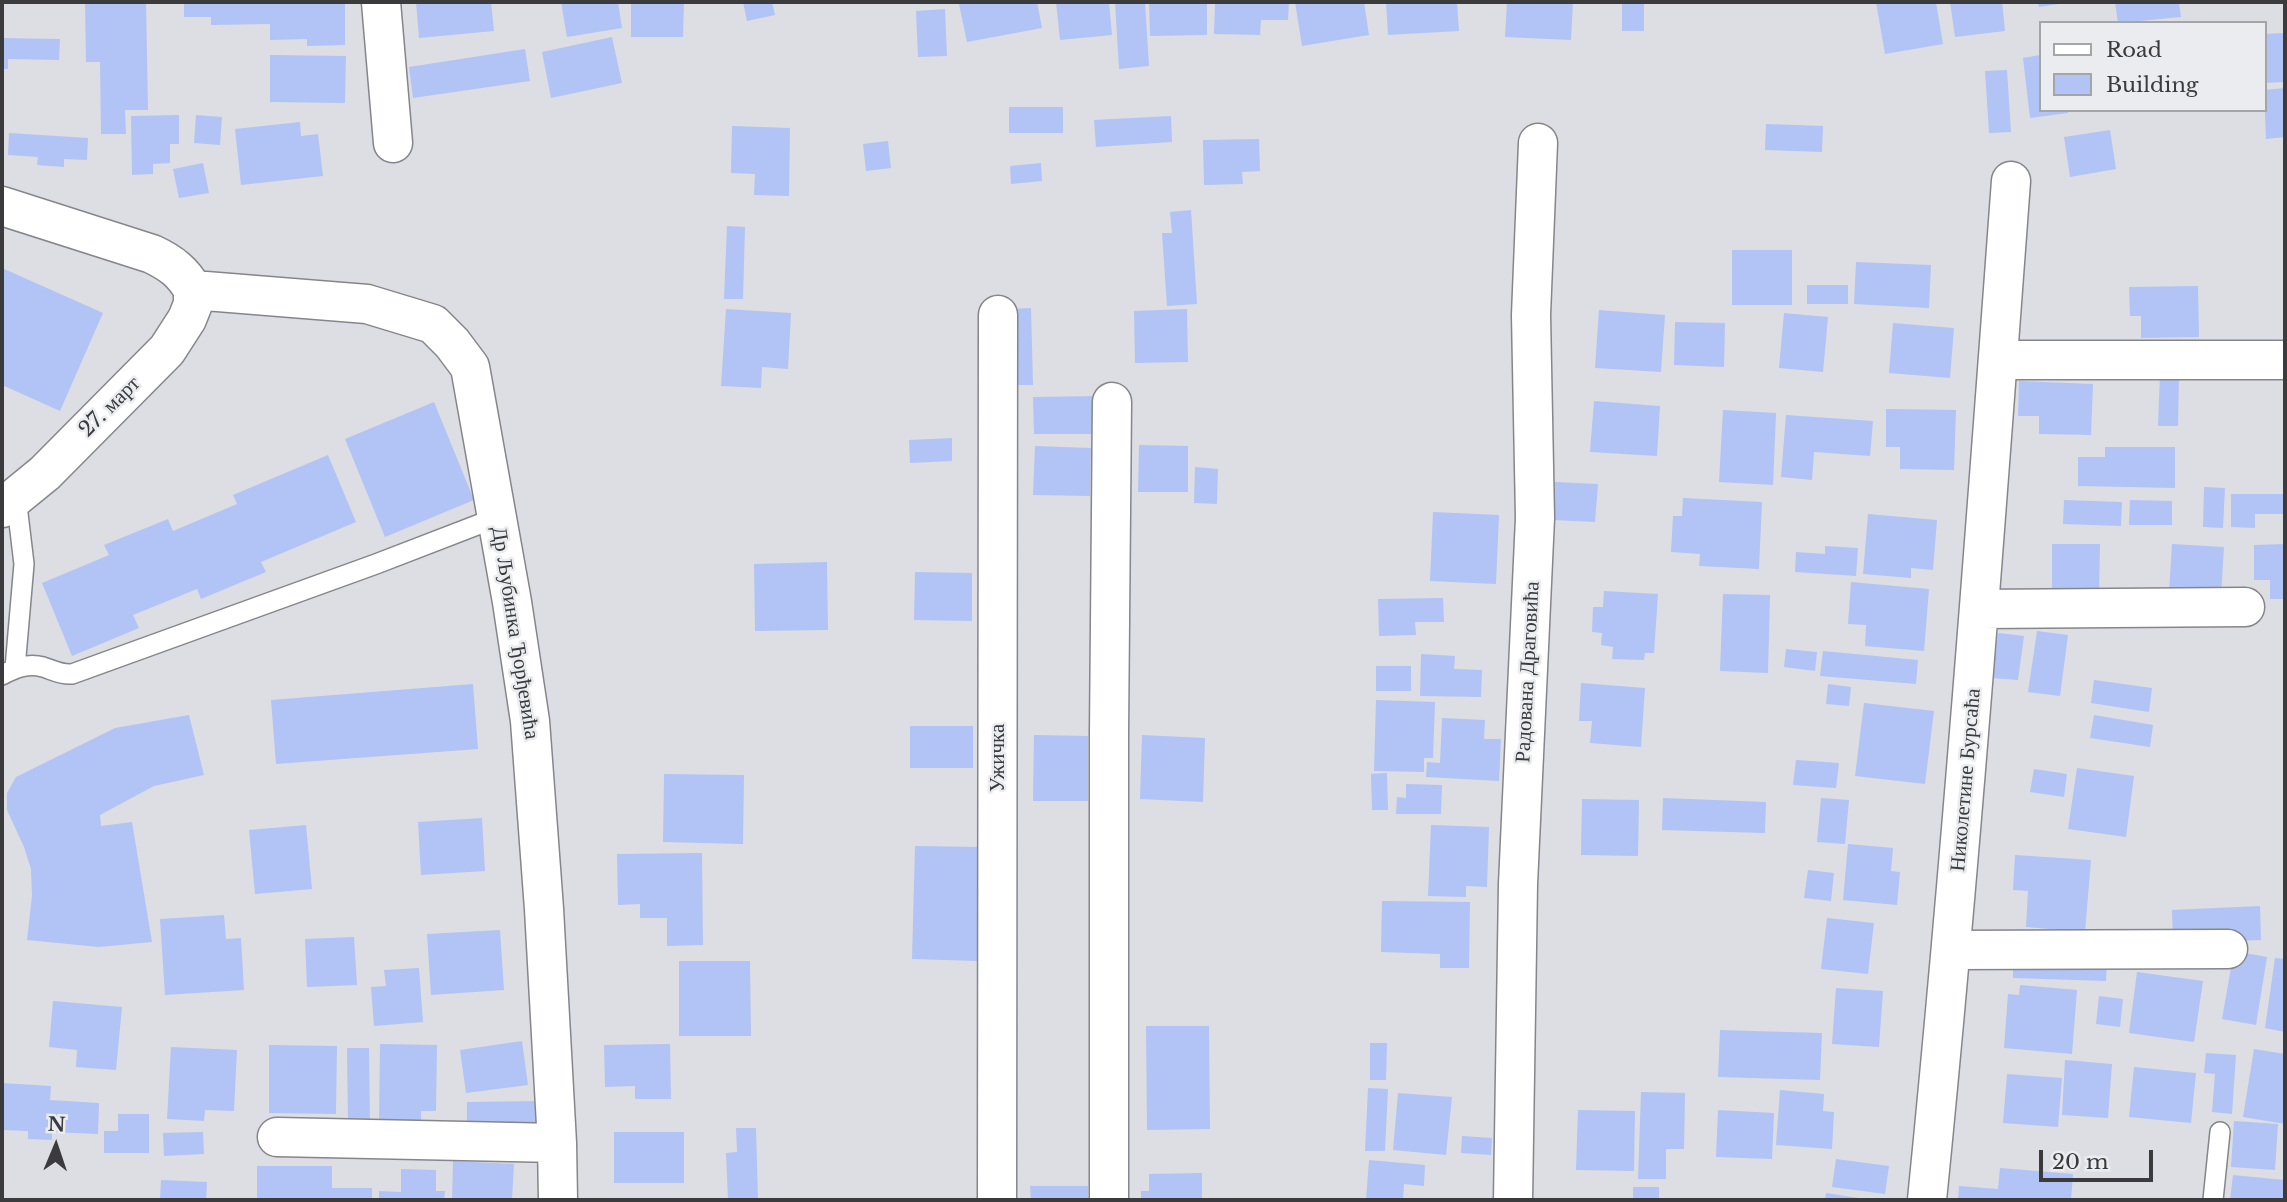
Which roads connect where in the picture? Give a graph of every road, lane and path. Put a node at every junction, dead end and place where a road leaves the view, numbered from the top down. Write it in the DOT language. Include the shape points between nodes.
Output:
graph roads {
  1 [pos="381,2"];
  2 [pos="393,142"];
  3 [pos="1538,143"];
  4 [pos="2011,181"];
  5 [pos="2,206"];
  6 [pos="193,290"];
  7 [pos="998,315"];
  8 [pos="1998,360"];
  9 [pos="2285,360"];
  10 [pos="1112,402"];
  11 [pos="9,503"];
  12 [pos="498,517"];
  13 [pos="2245,607"];
  14 [pos="1980,609"];
  15 [pos="8,671"];
  16 [pos="2228,949"];
  17 [pos="1952,950"];
  18 [pos="2220,1132"];
  19 [pos="277,1137"];
  20 [pos="557,1143"];
  21 [pos="558,1200"];
  22 [pos="997,1200"];
  23 [pos="1109,1200"];
  24 [pos="1513,1200"];
  25 [pos="1927,1200"];
  26 [pos="2213,1200"];
  1 -- 2 [label="street"];
  3 -- 24 [label="street, Радована Драговића" via="1531,315 1535,518 1518,884"];
  4 -- 8 [label="street, Николетине Бурсаћа"];
  5 -- 6 [label="street" via="152,254 185,276"];
  6 -- 11 [label="street, 27. март" via="187,318 167,350"];
  6 -- 12 [label="street, Др Љубинка Ђорђевића" via="367,304 433,324 470,367"];
  7 -- 22 [label="street, Ужичка"];
  8 -- 9 [label="street"];
  8 -- 14 [label="street, Николетине Бурсаћа"];
  10 -- 23 [label="street"];
  11 -- 15 [label="lane" via="24,564"];
  12 -- 15 [label="lane" via="72,674 38,666"];
  12 -- 20 [label="street, Др Љубинка Ђорђевића" via="530,721"];
  13 -- 14 [label="street"];
  14 -- 17 [label="street, Николетине Бурсаћа"];
  16 -- 17 [label="street"];
  17 -- 25 [label="street, Николетине Бурсаћа"];
  18 -- 26 [label="lane"];
  19 -- 20 [label="street"];
  20 -- 21 [label="street, Др Љубинка Ђорђевића"];
}
